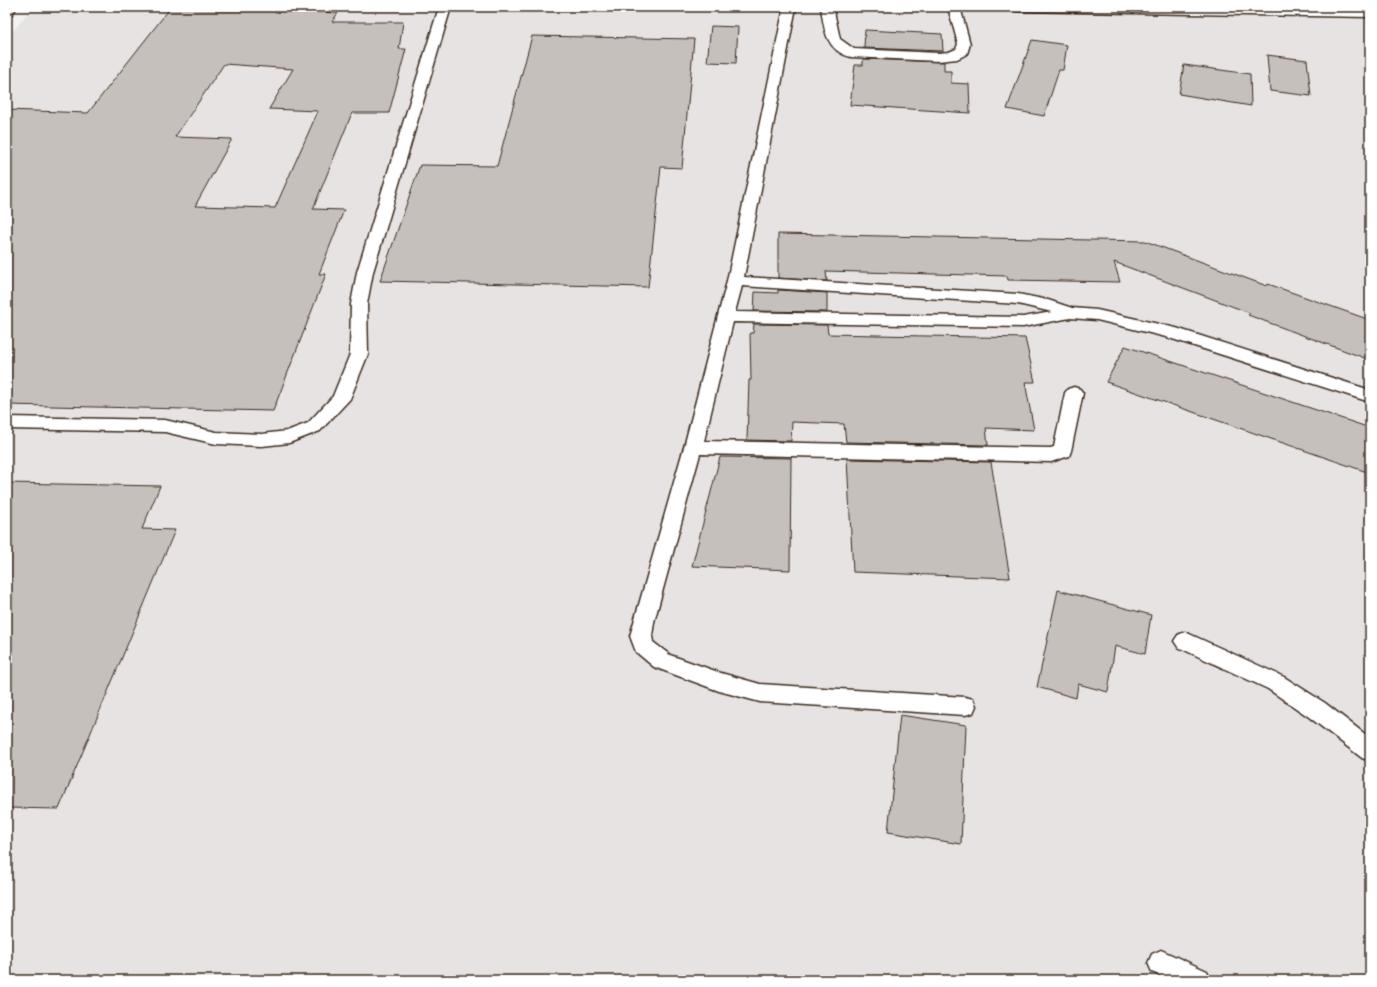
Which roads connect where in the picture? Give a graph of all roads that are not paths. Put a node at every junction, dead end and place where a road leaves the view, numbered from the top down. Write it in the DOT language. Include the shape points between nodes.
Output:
graph roads {
  1 [pos="10,7"];
  2 [pos="445,7"];
  3 [pos="790,7"];
  4 [pos="827,7"];
  5 [pos="954,7"];
  6 [pos="1017,7"];
  7 [pos="7,11"];
  8 [pos="1370,13"];
  9 [pos="735,281"];
  10 [pos="1070,313"];
  11 [pos="726,317"];
  12 [pos="1074,393"];
  13 [pos="1370,396"];
  14 [pos="7,423"];
  15 [pos="693,447"];
  16 [pos="1185,641"];
  17 [pos="965,706"];
  18 [pos="1370,751"];
  19 [pos="1162,963"];
  20 [pos="1198,980"];
  1 -- 7 [label="street"];
  2 -- 14 [label="lane" via="365,272 359,304 359,354 341,399 322,420 314,427 288,437 262,440 216,438 165,426"];
  3 -- 9 [label="lane"];
  4 -- 5 [label="lane" via="833,41 851,53 938,57 952,56 962,51 964,44"];
  6 -- 8 [label="street"];
  9 -- 10 [label="lane" via="1018,299"];
  9 -- 11 [label="lane"];
  10 -- 11 [label="lane" via="1023,322"];
  10 -- 13 [label="lane" via="1097,315 1170,332"];
  11 -- 15 [label="lane"];
  12 -- 15 [label="lane" via="1062,451 1051,455"];
  15 -- 17 [label="lane" via="644,622 641,636 643,646 662,661 719,682 760,693"];
  16 -- 18 [label="lane" via="1276,683 1317,710"];
  19 -- 20 [label="lane"];
}
